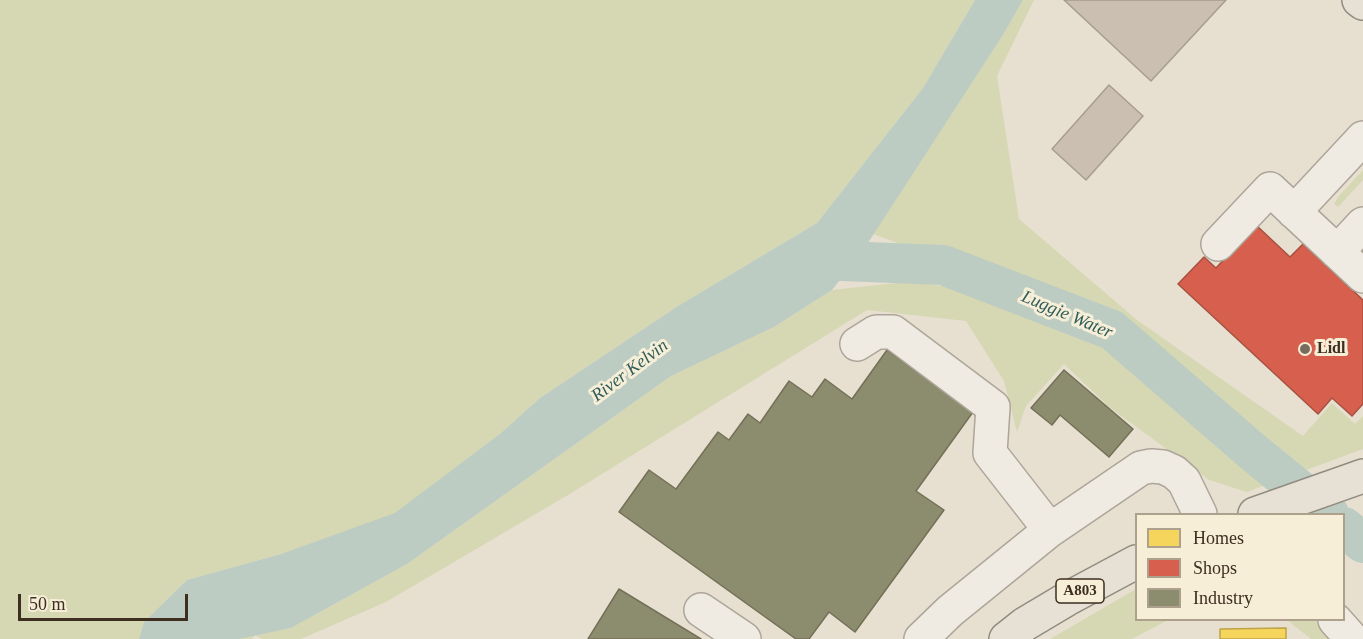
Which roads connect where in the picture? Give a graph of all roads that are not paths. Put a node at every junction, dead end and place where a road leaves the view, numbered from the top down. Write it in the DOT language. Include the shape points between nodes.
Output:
graph roads {
  1 [pos="1359,0"];
  2 [pos="1363,3"];
  3 [pos="1363,138"];
  4 [pos="1294,212"];
  5 [pos="1363,224"];
  6 [pos="1218,244"];
  7 [pos="1337,252"];
  8 [pos="1363,276"];
  9 [pos="857,344"];
  10 [pos="1361,477"];
  11 [pos="1264,511"];
  12 [pos="1200,513"];
  13 [pos="1050,531"];
  14 [pos="1135,563"];
  15 [pos="701,610"];
  16 [pos="1336,621"];
  17 [pos="744,639"];
  18 [pos="921,639"];
  19 [pos="1006,639"];
  20 [pos="1352,639"];
  1 -- 2 [label="main road"];
  3 -- 4 [label="lane"];
  4 -- 6 [label="lane" via="1270,189"];
  4 -- 7 [label="lane"];
  5 -- 7 [label="lane"];
  7 -- 8 [label="lane"];
  9 -- 13 [label="lane" via="876,333 893,332 993,408 990,453"];
  10 -- 11 [label="main road"];
  12 -- 13 [label="lane" via="1184,481 1174,472 1151,466 1129,475"];
  13 -- 18 [label="lane"];
  14 -- 19 [label="main road, A803" via="1066,599"];
  15 -- 17 [label="lane"];
  16 -- 20 [label="lane"];
}
